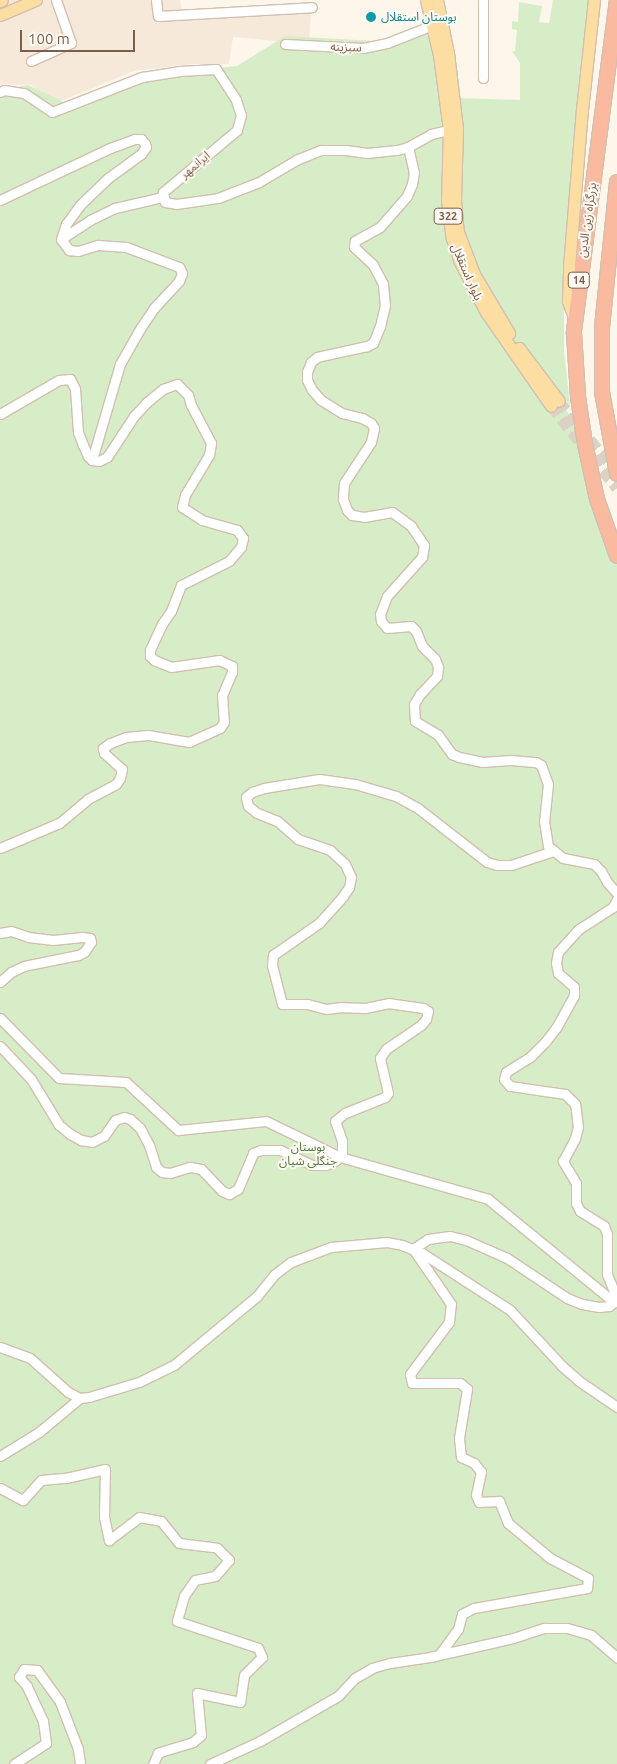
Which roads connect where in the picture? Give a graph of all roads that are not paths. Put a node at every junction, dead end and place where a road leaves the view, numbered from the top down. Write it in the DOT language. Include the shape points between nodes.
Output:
graph roads {
  1 [pos="36,0"];
  2 [pos="56,0"];
  3 [pos="156,0"];
  4 [pos="426,0"];
  5 [pos="437,0"];
  6 [pos="484,0"];
  7 [pos="594,0"];
  8 [pos="617,0"];
  9 [pos="312,7"];
  10 [pos="0,15"];
  11 [pos="433,25"];
  12 [pos="285,44"];
  13 [pos="31,61"];
  14 [pos="483,78"];
  15 [pos="0,92"];
  16 [pos="449,130"];
  17 [pos="408,147"];
  18 [pos="617,182"];
  19 [pos="162,197"];
  20 [pos="0,200"];
  21 [pos="61,239"];
  22 [pos="617,250"];
  23 [pos="608,275"];
  24 [pos="574,317"];
  25 [pos="0,414"];
  26 [pos="92,460"];
  27 [pos="617,474"];
  28 [pos="617,556"];
  29 [pos="0,848"];
  30 [pos="553,852"];
  31 [pos="617,893"];
  32 [pos="617,899"];
  33 [pos="0,933"];
  34 [pos="0,982"];
  35 [pos="0,1018"];
  36 [pos="0,1046"];
  37 [pos="340,1157"];
  38 [pos="413,1249"];
  39 [pos="614,1302"];
  40 [pos="0,1347"];
  41 [pos="80,1398"];
  42 [pos="617,1407"];
  43 [pos="0,1456"];
  44 [pos="0,1488"];
  45 [pos="439,1655"];
  46 [pos="617,1658"];
  47 [pos="14,1764"];
  48 [pos="80,1764"];
  49 [pos="153,1764"];
  50 [pos="210,1764"];
  1 -- 10 [label="main road"];
  2 -- 13 [label="street" via="71,43"];
  3 -- 9 [label="street" via="158,16"];
  4 -- 11 [label="main road, بلوار استقلال / 322"];
  5 -- 16 [label="main road, بلوار استقلال / 322" via="448,53 457,129 455,200 460,239 488,301 555,403 486,312 459,260 448,214"];
  6 -- 14 [label="street"];
  7 -- 24 [label="main road" via="569,267 568,301"];
  8 -- 24 [label="highway, بزرگراه زین الدین / 14"];
  11 -- 12 [label="street, سبزینه" via="387,43 363,48"];
  11 -- 16 [label="main road, بلوار استقلال / 322"];
  15 -- 19 [label="street, ایرانمهر" via="24,93 52,112 142,77 216,69 236,100 241,115 237,130 163,192"];
  16 -- 17 [label="street" via="431,134"];
  17 -- 19 [label="street" via="381,152 322,150 296,160 259,182 218,198 176,204 165,202"];
  17 -- 30 [label="street" via="414,172 407,196 380,227 355,241 354,246 373,265 383,284 385,305 373,343 317,357 309,367 307,380 321,400 342,413 362,418 374,428 371,442 344,483 342,499 347,510 352,515 364,517 392,512 411,526 424,545 422,557 387,596 380,614 387,628 411,626 438,667 437,676 414,704 415,721 438,735 452,754 459,757 482,762 512,760 541,765 548,784 545,838"];
  18 -- 23 [label="highway, بزرگراه زین الدین / 14"];
  19 -- 21 [label="street" via="115,208"];
  20 -- 21 [label="street" via="100,152 135,139 143,141 144,150 101,184 72,215"];
  21 -- 26 [label="street" via="69,250 98,245 126,247 178,267 182,273 141,327 120,364"];
  22 -- 23 [label="main road"];
  23 -- 27 [label="highway, بزرگراه زین الدین / 14" via="602,328 602,392"];
  24 -- 28 [label="highway, بزرگراه زین الدین / 14" via="578,397 585,444 597,499"];
  25 -- 26 [label="street" via="59,380 70,379 75,389 78,432"];
  26 -- 29 [label="street" via="106,457 134,416 154,395 177,384 184,389 211,443 209,455 185,494 182,507 202,520 237,530 243,538 241,547 229,561 181,585 152,643 150,656 170,667 219,660 232,666 222,695 224,722 220,728 189,742 148,735 110,742 103,748 104,753 122,769 116,784 88,799 59,823"];
  30 -- 31 [label="street" via="571,861 594,864"];
  30 -- 37 [label="street" via="511,865 487,862 419,809 396,796 355,784 320,779 264,788 246,798 248,806 256,813 277,821 298,839 330,850 345,864 350,877 349,887 343,896 319,923 273,954 272,965 282,1004 307,1004 326,1009 365,1008 389,1003 423,1008 428,1012 421,1025 386,1049 380,1058 388,1093 385,1097 345,1113 335,1121 343,1147"];
  32 -- 39 [label="street" via="613,907 579,929 558,952 558,973 574,987 574,996 545,1042 530,1057 506,1072 504,1080 510,1086 564,1094 575,1104 578,1126 563,1161 576,1182 576,1204 580,1211 604,1226 607,1234 607,1274 616,1294"];
  33 -- 34 [label="street" via="11,931 53,940 82,937 90,938 91,942 78,955 24,966"];
  35 -- 37 [label="street" via="59,1078 126,1082 178,1130 266,1121"];
  36 -- 37 [label="street" via="31,1078 59,1125 70,1134 92,1142 104,1136 115,1120 130,1119 140,1128 156,1167 162,1172 190,1167 201,1169 229,1194 238,1189 253,1153 261,1150 280,1150 312,1165 326,1164"];
  37 -- 39 [label="street" via="488,1199"];
  38 -- 39 [label="street" via="428,1239 450,1236 466,1240 507,1258 567,1298 599,1307 610,1306"];
  38 -- 41 [label="street" via="387,1242 345,1244 291,1262 174,1365 139,1382"];
  38 -- 42 [label="street" via="510,1310 562,1366"];
  38 -- 45 [label="street" via="451,1304 449,1322 410,1374 412,1383 460,1383 467,1389 459,1438 461,1457 474,1463 481,1472 476,1495 479,1502 499,1502 508,1523 520,1534 550,1558 588,1578 587,1588 474,1608 462,1614 458,1629"];
  40 -- 41 [label="street" via="30,1358 68,1392"];
  41 -- 43 [label="street" via="45,1427"];
  44 -- 49 [label="street" via="23,1500 41,1480 105,1469 104,1517 109,1540 138,1517 160,1521 178,1543 217,1548 229,1560 215,1576 195,1580 184,1596 177,1621 258,1648 262,1657 244,1675 240,1702 197,1693 202,1735 193,1742 158,1753"];
  45 -- 46 [label="street" via="544,1628 567,1628 591,1635"];
  45 -- 50 [label="street" via="372,1668 355,1678 338,1696 260,1741"];
  47 -- 48 [label="street" via="46,1743 43,1721 27,1686 19,1677 24,1670 37,1670 60,1702 78,1749"];
}
